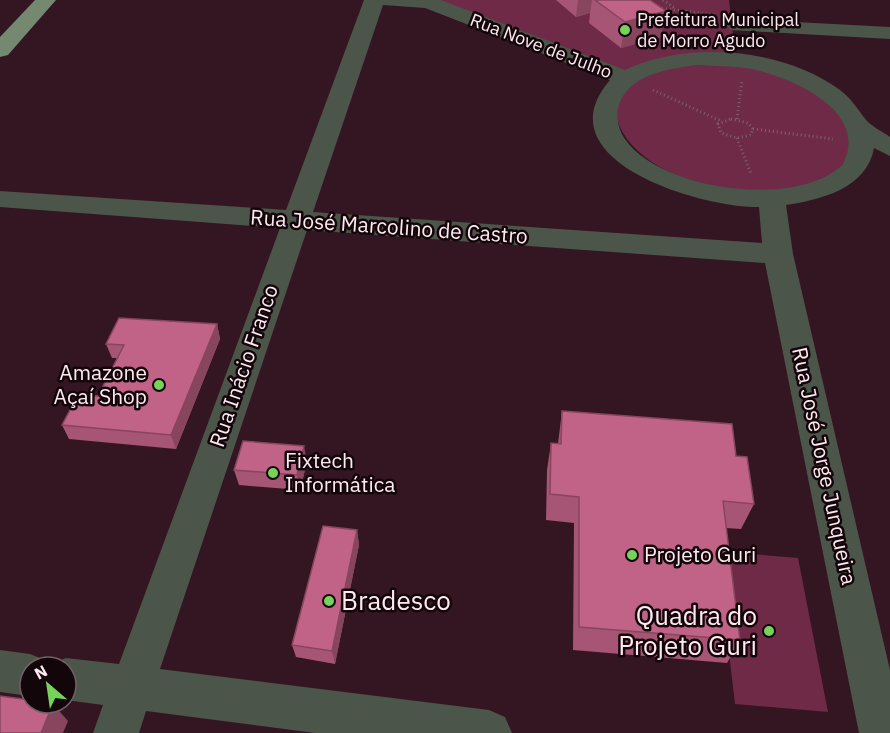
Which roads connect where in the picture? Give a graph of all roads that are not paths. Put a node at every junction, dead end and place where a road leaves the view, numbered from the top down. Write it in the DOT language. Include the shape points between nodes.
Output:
graph roads {
  1 [pos="46,0"];
  2 [pos="374,0"];
  3 [pos="387,0"];
  4 [pos="427,1"];
  5 [pos="890,33"];
  6 [pos="3,43"];
  7 [pos="740,68"];
  8 [pos="635,82"];
  9 [pos="851,134"];
  10 [pos="890,147"];
  11 [pos="763,190"];
  12 [pos="0,199"];
  13 [pos="294,220"];
  14 [pos="778,254"];
  15 [pos="0,671"];
  16 [pos="18,673"];
  17 [pos="78,681"];
  18 [pos="133,688"];
  19 [pos="116,733"];
  20 [pos="489,733"];
  21 [pos="882,733"];
  1 -- 6 [label="main road"];
  2 -- 13 [label="street, Rua Inácio Franco"];
  3 -- 4 [label="street, Rua Nove de Julho"];
  4 -- 8 [label="street, Rua Nove de Julho"];
  5 -- 7 [label="street" via="731,16"];
  7 -- 8 [label="street" via="697,58 660,63"];
  7 -- 9 [label="street" via="778,69 815,84 844,104"];
  8 -- 11 [label="street" via="610,93 604,115 613,140 637,164 675,183 723,196"];
  9 -- 10 [label="street"];
  9 -- 11 [label="street" via="862,153 847,175 816,192"];
  11 -- 14 [label="street, Rua José Jorge Junqueira"];
  12 -- 13 [label="street, Rua José Marcolino de Castro"];
  13 -- 14 [label="street, Rua José Marcolino de Castro"];
  13 -- 18 [label="street, Rua Inácio Franco"];
  14 -- 21 [label="street, Rua José Jorge Junqueira"];
  15 -- 16 [label="street"];
  17 -- 18 [label="street"];
  18 -- 19 [label="street, Rua Inácio Franco"];
  18 -- 20 [label="street"];
}
